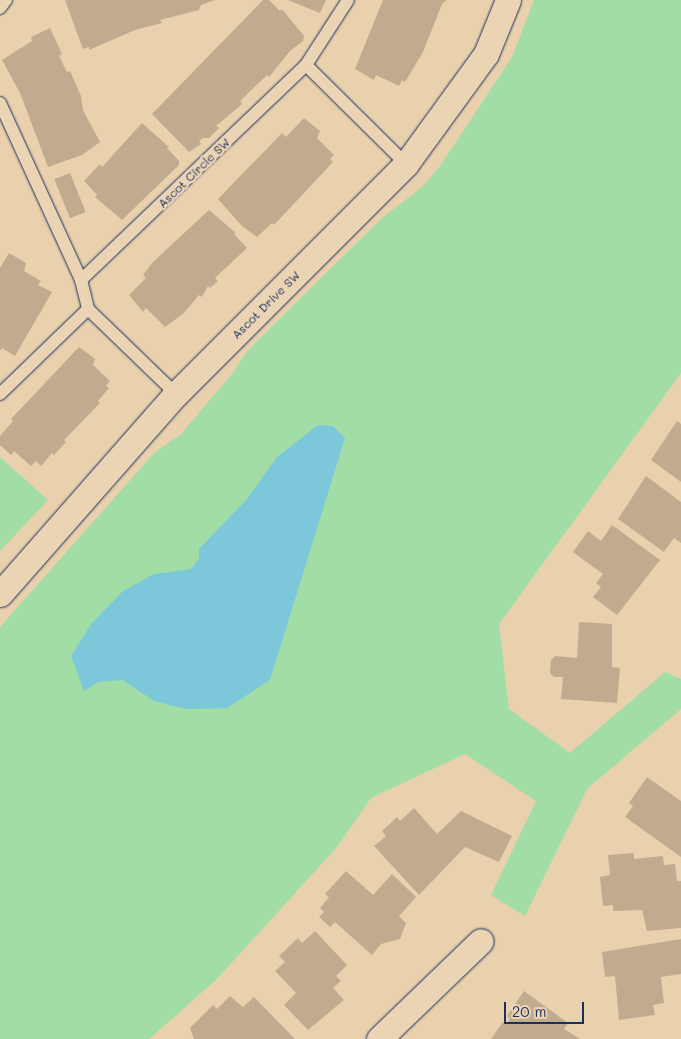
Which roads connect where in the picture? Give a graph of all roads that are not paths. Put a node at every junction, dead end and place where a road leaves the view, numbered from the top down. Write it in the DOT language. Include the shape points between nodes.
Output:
graph roads {
  1 [pos="348,0"];
  2 [pos="508,0"];
  3 [pos="306,66"];
  4 [pos="0,103"];
  5 [pos="406,164"];
  6 [pos="81,280"];
  7 [pos="88,308"];
  8 [pos="0,394"];
  9 [pos="176,394"];
  10 [pos="0,594"];
  11 [pos="481,941"];
  12 [pos="378,1039"];
  1 -- 3 [label="lane, Ascot Circle SW"];
  2 -- 5 [label="street, Ascot Drive SW" via="486,54"];
  3 -- 5 [label="lane"];
  3 -- 6 [label="lane, Ascot Circle SW"];
  4 -- 6 [label="lane"];
  5 -- 9 [label="street, Ascot Drive SW"];
  6 -- 7 [label="lane"];
  7 -- 8 [label="lane"];
  7 -- 9 [label="lane"];
  9 -- 10 [label="street, Ascot Drive SW"];
  11 -- 12 [label="street"];
}
